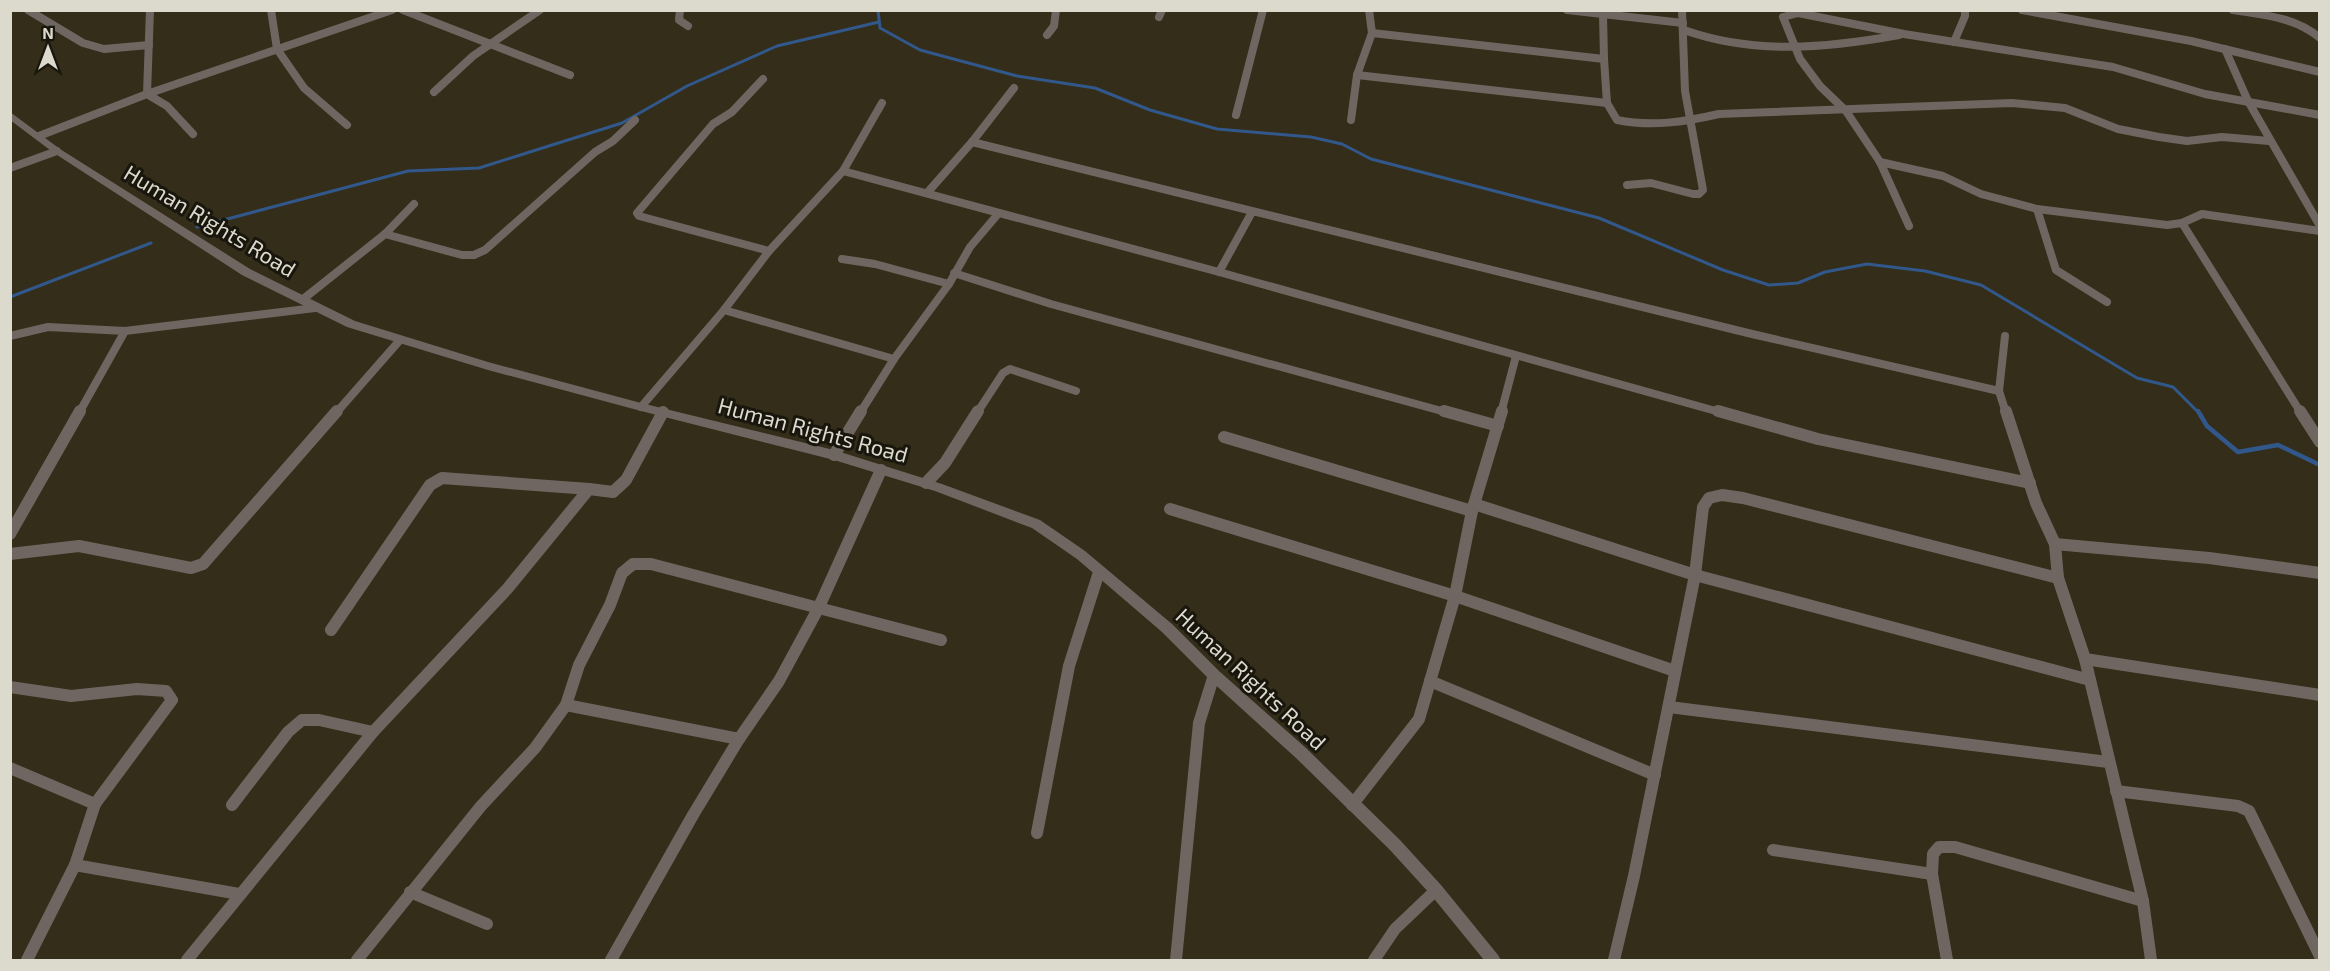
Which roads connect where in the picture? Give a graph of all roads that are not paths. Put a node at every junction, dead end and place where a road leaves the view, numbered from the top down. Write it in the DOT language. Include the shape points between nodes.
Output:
graph roads {
  1 [pos="28,10"];
  2 [pos="150,10"];
  3 [pos="271,10"];
  4 [pos="392,10"];
  5 [pos="403,10"];
  6 [pos="540,10"];
  7 [pos="680,10"];
  8 [pos="1056,10"];
  9 [pos="1263,10"];
  10 [pos="1369,10"];
  11 [pos="1567,10"];
  12 [pos="1682,10"];
  13 [pos="1965,10"];
  14 [pos="2022,10"];
  15 [pos="2233,10"];
  16 [pos="1603,15"];
  17 [pos="688,26"];
  18 [pos="1683,26"];
  19 [pos="1372,33"];
  20 [pos="1047,34"];
  21 [pos="1904,34"];
  22 [pos="2319,38"];
  23 [pos="1954,42"];
  24 [pos="149,45"];
  25 [pos="489,45"];
  26 [pos="1794,48"];
  27 [pos="2225,49"];
  28 [pos="277,50"];
  29 [pos="1604,59"];
  30 [pos="2319,72"];
  31 [pos="570,75"];
  32 [pos="1357,75"];
  33 [pos="763,79"];
  34 [pos="1014,88"];
  35 [pos="434,92"];
  36 [pos="147,94"];
  37 [pos="2248,101"];
  38 [pos="882,103"];
  39 [pos="1607,103"];
  40 [pos="1846,111"];
  41 [pos="10,115"];
  42 [pos="1236,115"];
  43 [pos="2319,115"];
  44 [pos="635,120"];
  45 [pos="1351,120"];
  46 [pos="1690,121"];
  47 [pos="347,125"];
  48 [pos="193,134"];
  49 [pos="39,136"];
  50 [pos="2270,141"];
  51 [pos="972,142"];
  52 [pos="57,151"];
  53 [pos="1880,162"];
  54 [pos="10,168"];
  55 [pos="843,171"];
  56 [pos="1627,185"];
  57 [pos="927,193"];
  58 [pos="414,204"];
  59 [pos="2037,209"];
  60 [pos="1252,212"];
  61 [pos="998,214"];
  62 [pos="2182,223"];
  63 [pos="1909,226"];
  64 [pos="2319,226"];
  65 [pos="2319,231"];
  66 [pos="384,234"];
  67 [pos="769,251"];
  68 [pos="842,259"];
  69 [pos="1219,272"];
  70 [pos="954,273"];
  71 [pos="950,284"];
  72 [pos="302,300"];
  73 [pos="2107,302"];
  74 [pos="315,308"];
  75 [pos="724,310"];
  76 [pos="125,331"];
  77 [pos="10,336"];
  78 [pos="2005,336"];
  79 [pos="400,340"];
  80 [pos="1516,356"];
  81 [pos="894,359"];
  82 [pos="1999,390"];
  83 [pos="1076,391"];
  84 [pos="641,408"];
  85 [pos="663,412"];
  86 [pos="1498,426"];
  87 [pos="1224,437"];
  88 [pos="2318,439"];
  89 [pos="834,455"];
  90 [pos="881,470"];
  91 [pos="926,483"];
  92 [pos="2030,483"];
  93 [pos="589,489"];
  94 [pos="1473,507"];
  95 [pos="1170,509"];
  96 [pos="10,534"];
  97 [pos="2055,544"];
  98 [pos="10,554"];
  99 [pos="1099,572"];
  100 [pos="2319,573"];
  101 [pos="1695,575"];
  102 [pos="2058,578"];
  103 [pos="1455,596"];
  104 [pos="818,609"];
  105 [pos="331,630"];
  106 [pos="941,640"];
  107 [pos="2085,659"];
  108 [pos="1675,671"];
  109 [pos="1214,675"];
  110 [pos="2090,680"];
  111 [pos="1430,681"];
  112 [pos="10,687"];
  113 [pos="2319,695"];
  114 [pos="566,705"];
  115 [pos="1669,707"];
  116 [pos="373,732"];
  117 [pos="740,739"];
  118 [pos="2108,762"];
  119 [pos="10,768"];
  120 [pos="1654,775"];
  121 [pos="2116,791"];
  122 [pos="95,804"];
  123 [pos="232,805"];
  124 [pos="1352,805"];
  125 [pos="1037,833"];
  126 [pos="1773,850"];
  127 [pos="75,865"];
  128 [pos="1932,874"];
  129 [pos="1436,890"];
  130 [pos="410,892"];
  131 [pos="239,894"];
  132 [pos="2143,901"];
  133 [pos="487,924"];
  134 [pos="2319,956"];
  135 [pos="27,960"];
  136 [pos="187,960"];
  137 [pos="357,960"];
  138 [pos="611,960"];
  139 [pos="1176,960"];
  140 [pos="1374,960"];
  141 [pos="1493,960"];
  142 [pos="1614,960"];
  143 [pos="1947,960"];
  144 [pos="2151,960"];
  1 -- 24 [label="street" via="83,43 104,49"];
  2 -- 24 [label="street"];
  3 -- 28 [label="street"];
  4 -- 28 [label="street"];
  5 -- 25 [label="street"];
  6 -- 25 [label="street"];
  7 -- 17 [label="street" via="679,20"];
  8 -- 20 [label="street" via="1054,26"];
  9 -- 42 [label="street"];
  10 -- 19 [label="street"];
  11 -- 16 [label="street"];
  12 -- 18 [label="street"];
  13 -- 23 [label="street"];
  14 -- 27 [label="street"];
  15 -- 22 [label="street" via="2295,24"];
  16 -- 18 [label="street"];
  16 -- 29 [label="street"];
  18 -- 26 [label="street" via="1716,42"];
  18 -- 46 [label="street"];
  19 -- 29 [label="street"];
  19 -- 32 [label="street"];
  21 -- 23 [label="street"];
  21 -- 26 [label="street"];
  21 -- 26 [label="street" via="1788,14 1783,17"];
  23 -- 37 [label="street" via="2113,67 2205,94"];
  24 -- 36 [label="street"];
  25 -- 31 [label="street"];
  25 -- 35 [label="street"];
  26 -- 40 [label="street" via="1820,86"];
  27 -- 30 [label="street"];
  27 -- 37 [label="street"];
  28 -- 36 [label="street"];
  28 -- 47 [label="street" via="304,88"];
  29 -- 39 [label="street"];
  32 -- 39 [label="street"];
  32 -- 45 [label="street"];
  33 -- 67 [label="street" via="732,112 713,124 637,213"];
  34 -- 51 [label="street"];
  36 -- 48 [label="street" via="168,106"];
  36 -- 49 [label="street"];
  37 -- 43 [label="street"];
  37 -- 50 [label="street"];
  38 -- 55 [label="street"];
  39 -- 46 [label="street" via="1617,120 1624,123"];
  40 -- 46 [label="street" via="1748,112"];
  40 -- 50 [label="street" via="2033,104 2065,108 2118,129 2158,137"];
  40 -- 53 [label="street"];
  41 -- 49 [label="street, Human Rights Road"];
  44 -- 66 [label="street" via="485,250 474,255"];
  46 -- 56 [label="street" via="1703,190 1699,194 1651,183"];
  49 -- 52 [label="street, Human Rights Road"];
  50 -- 64 [label="street"];
  51 -- 57 [label="street"];
  51 -- 60 [label="street"];
  52 -- 54 [label="street"];
  52 -- 72 [label="street, Human Rights Road" via="246,272"];
  53 -- 59 [label="street" via="1943,176 1981,194"];
  53 -- 63 [label="street"];
  55 -- 57 [label="street"];
  55 -- 67 [label="street"];
  57 -- 61 [label="street"];
  58 -- 66 [label="street"];
  59 -- 62 [label="street" via="2167,225"];
  59 -- 73 [label="street" via="2056,270"];
  60 -- 69 [label="street"];
  60 -- 82 [label="street"];
  61 -- 69 [label="street"];
  61 -- 70 [label="street"];
  62 -- 65 [label="street" via="2202,214"];
  62 -- 88 [label="street"];
  66 -- 72 [label="street"];
  67 -- 75 [label="street"];
  68 -- 71 [label="street"];
  69 -- 80 [label="street"];
  70 -- 71 [label="street"];
  70 -- 86 [label="street" via="1063,308"];
  71 -- 81 [label="street"];
  72 -- 74 [label="street, Human Rights Road"];
  74 -- 76 [label="street"];
  74 -- 79 [label="street, Human Rights Road"];
  75 -- 81 [label="street"];
  75 -- 84 [label="street"];
  76 -- 77 [label="street" via="48,327"];
  76 -- 96 [label="street"];
  78 -- 82 [label="street"];
  79 -- 84 [label="street, Human Rights Road"];
  79 -- 98 [label="street" via="203,564 191,568 79,546"];
  80 -- 86 [label="street"];
  80 -- 92 [label="street" via="1818,439"];
  81 -- 89 [label="street"];
  82 -- 92 [label="street"];
  83 -- 91 [label="street" via="1010,369 1003,373 945,463"];
  84 -- 85 [label="street, Human Rights Road"];
  85 -- 89 [label="street, Human Rights Road"];
  85 -- 93 [label="street" via="626,480 613,492"];
  86 -- 94 [label="street"];
  87 -- 94 [label="street"];
  89 -- 90 [label="street, Human Rights Road"];
  90 -- 91 [label="street, Human Rights Road"];
  90 -- 104 [label="street"];
  91 -- 99 [label="street, Human Rights Road" via="1036,524"];
  92 -- 97 [label="street"];
  93 -- 105 [label="street" via="442,477 430,485"];
  93 -- 116 [label="street" via="508,588"];
  94 -- 101 [label="street"];
  94 -- 103 [label="street"];
  95 -- 103 [label="street"];
  97 -- 100 [label="street"];
  97 -- 102 [label="street"];
  99 -- 109 [label="street, Human Rights Road" via="1167,628"];
  99 -- 125 [label="street" via="1069,666"];
  101 -- 102 [label="street" via="1703,507 1709,498 1722,495"];
  101 -- 108 [label="street"];
  101 -- 110 [label="street"];
  102 -- 107 [label="street"];
  103 -- 108 [label="street"];
  103 -- 111 [label="street"];
  104 -- 106 [label="street"];
  104 -- 114 [label="street" via="651,564 633,564 622,573 579,665"];
  104 -- 117 [label="street" via="779,681"];
  107 -- 110 [label="street"];
  107 -- 113 [label="street"];
  108 -- 115 [label="street"];
  109 -- 124 [label="street, Human Rights Road"];
  109 -- 139 [label="street" via="1199,723"];
  110 -- 118 [label="street"];
  111 -- 120 [label="street"];
  111 -- 124 [label="street" via="1419,719"];
  112 -- 122 [label="street" via="67,696 153,688 166,691 172,699"];
  114 -- 117 [label="street"];
  114 -- 130 [label="street" via="535,748"];
  115 -- 118 [label="street"];
  115 -- 120 [label="street"];
  116 -- 123 [label="street" via="302,720 288,732"];
  116 -- 131 [label="street"];
  117 -- 138 [label="street"];
  118 -- 121 [label="street"];
  119 -- 122 [label="street"];
  120 -- 142 [label="street"];
  121 -- 132 [label="street"];
  121 -- 134 [label="street" via="2238,806 2249,811"];
  122 -- 127 [label="street"];
  124 -- 129 [label="street, Human Rights Road"];
  126 -- 128 [label="street"];
  127 -- 131 [label="street"];
  127 -- 135 [label="street"];
  128 -- 132 [label="street" via="1933,854 1939,847 1955,847"];
  128 -- 143 [label="street"];
  129 -- 140 [label="street" via="1395,929"];
  129 -- 141 [label="street, Human Rights Road"];
  130 -- 133 [label="street"];
  130 -- 137 [label="street"];
  131 -- 136 [label="street"];
  132 -- 144 [label="street"];
}
